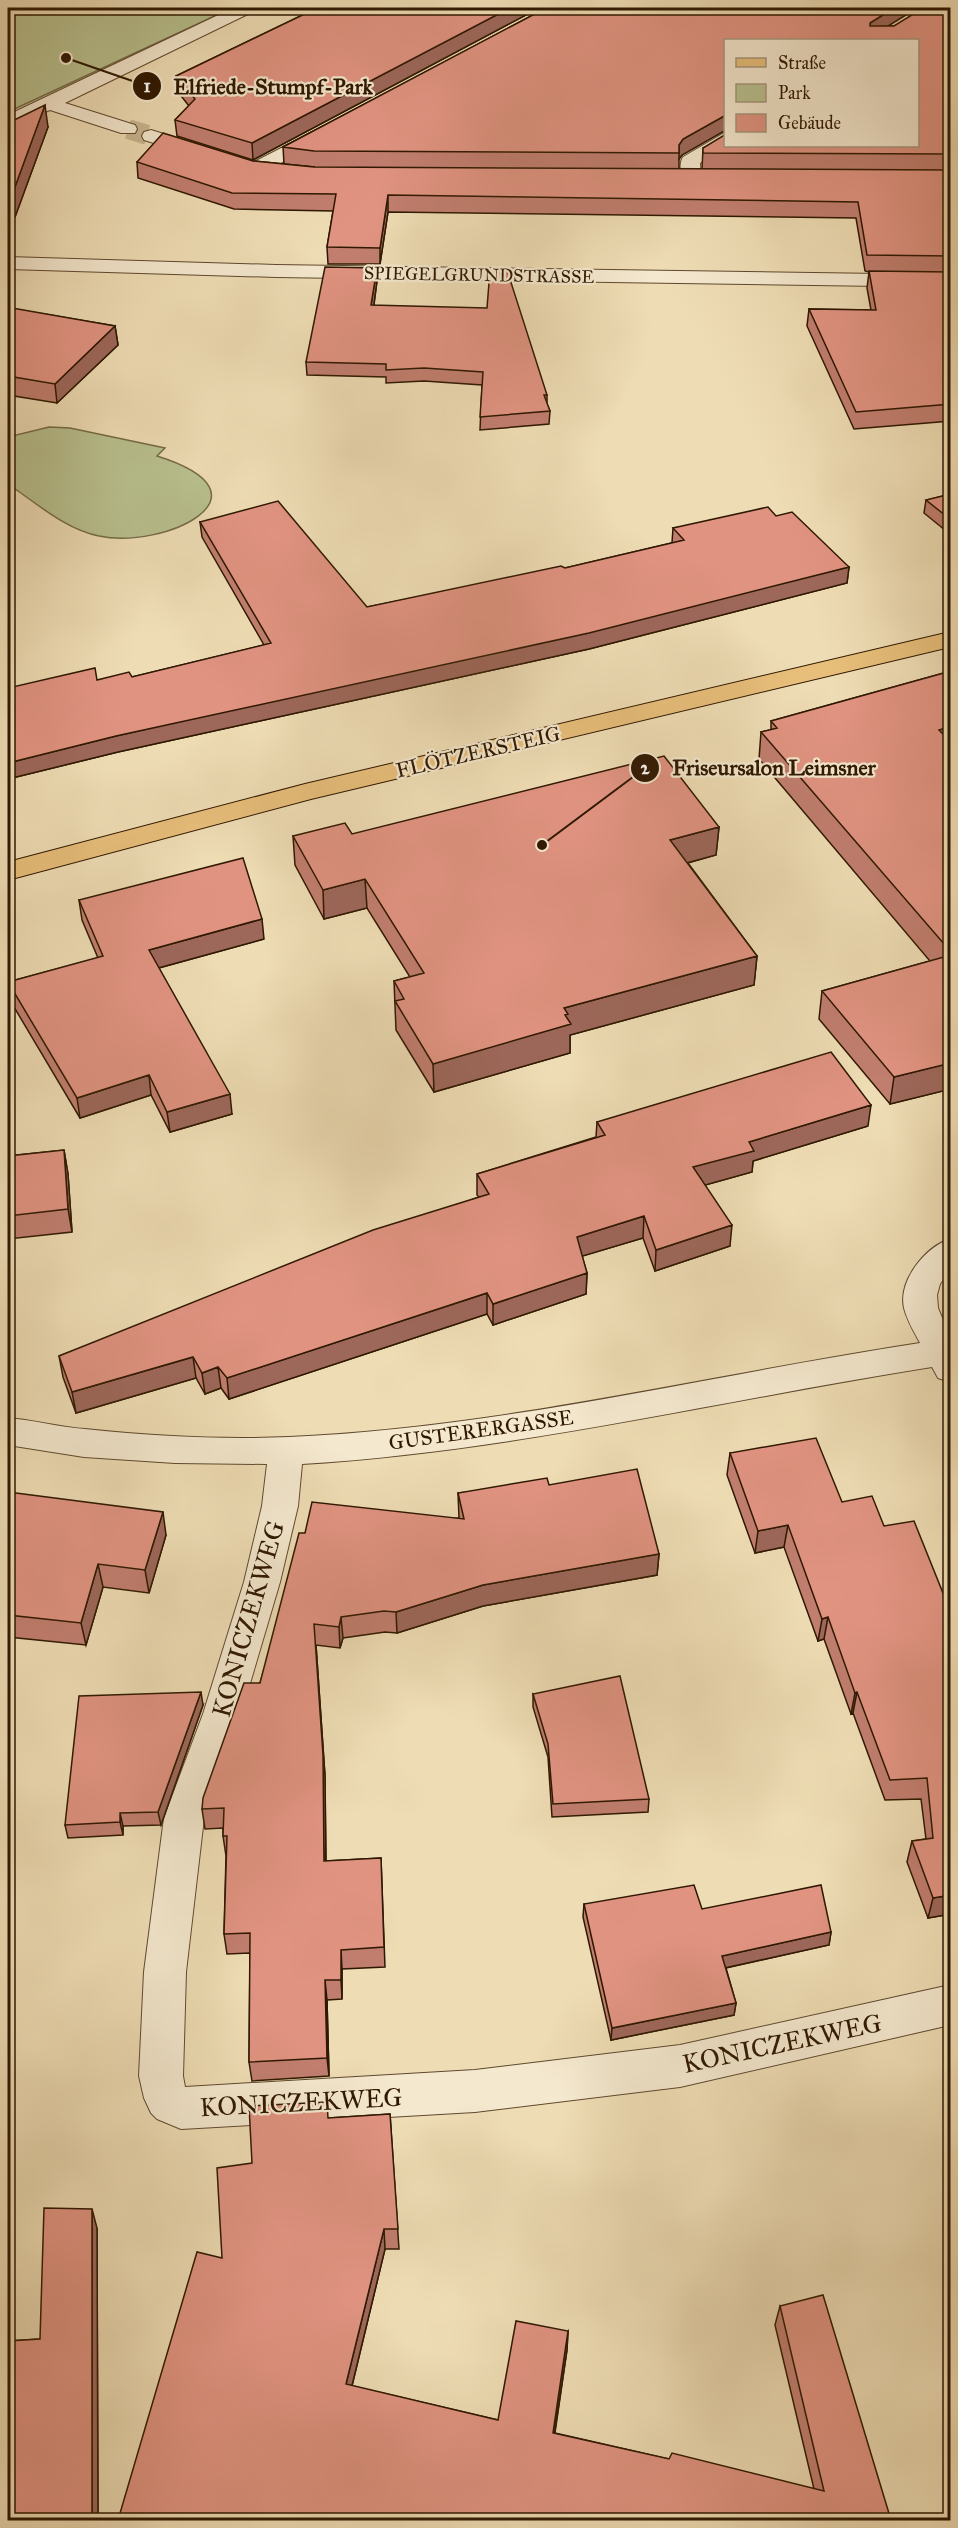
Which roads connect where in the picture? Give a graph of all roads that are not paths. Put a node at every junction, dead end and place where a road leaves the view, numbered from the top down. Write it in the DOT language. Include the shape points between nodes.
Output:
graph roads {
  1 [pos="246,8"];
  2 [pos="49,104"];
  3 [pos="8,122"];
  4 [pos="343,122"];
  5 [pos="128,129"];
  6 [pos="151,136"];
  7 [pos="724,139"];
  8 [pos="255,169"];
  9 [pos="285,172"];
  10 [pos="667,177"];
  11 [pos="691,178"];
  12 [pos="714,178"];
  13 [pos="8,263"];
  14 [pos="951,281"];
  15 [pos="951,640"];
  16 [pos="8,871"];
  17 [pos="951,1251"];
  18 [pos="948,1358"];
  19 [pos="8,1431"];
  20 [pos="286,1451"];
  21 [pos="951,2005"];
  1 -- 2 [label="street"];
  2 -- 3 [label="street"];
  2 -- 5 [label="street"];
  4 -- 8 [label="street"];
  6 -- 8 [label="street"];
  7 -- 11 [label="street" via="690,160"];
  8 -- 9 [label="street"];
  10 -- 11 [label="street"];
  11 -- 12 [label="street"];
  13 -- 14 [label="street, SPIEGELGRUNDSTRASSE"];
  15 -- 16 [label="main road, FLÖTZERSTEIG" via="305,792"];
  17 -- 18 [label="street" via="922,1280 920,1302 924,1322"];
  18 -- 20 [label="street, GUSTERERGASSE" via="519,1427"];
  19 -- 20 [label="street, GUSTERERGASSE" via="84,1443"];
  20 -- 21 [label="street, KONICZEKWEG" via="280,1506 262,1582 222,1714 184,1818 165,1972 161,2076 162,2088 172,2104 181,2109 227,2107 475,2091 584,2079 680,2066"];
}
